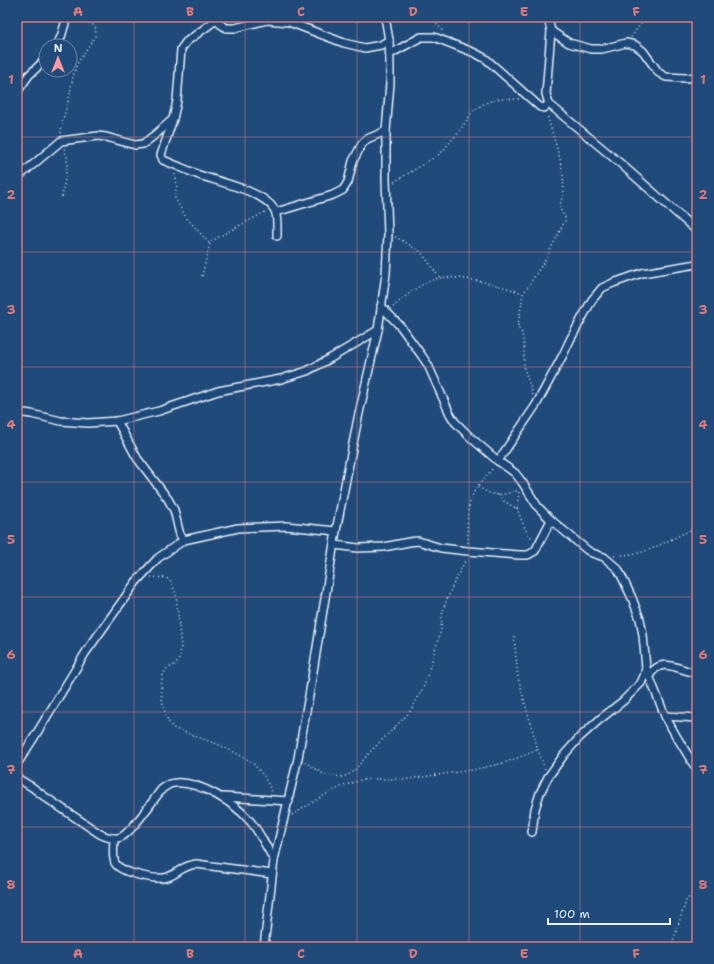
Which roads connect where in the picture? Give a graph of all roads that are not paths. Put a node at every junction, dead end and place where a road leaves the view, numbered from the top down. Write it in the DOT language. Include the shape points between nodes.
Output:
graph roads {
  1 [pos="385,17"];
  2 [pos="548,17"];
  3 [pos="67,18"];
  4 [pos="218,19"];
  5 [pos="551,30"];
  6 [pos="60,38"];
  7 [pos="389,40"];
  8 [pos="390,54"];
  9 [pos="38,67"];
  10 [pos="697,77"];
  11 [pos="17,92"];
  12 [pos="546,106"];
  13 [pos="173,119"];
  14 [pos="386,131"];
  15 [pos="17,178"];
  16 [pos="275,209"];
  17 [pos="697,230"];
  18 [pos="277,236"];
  19 [pos="697,264"];
  20 [pos="381,306"];
  21 [pos="378,330"];
  22 [pos="17,412"];
  23 [pos="118,420"];
  24 [pos="498,461"];
  25 [pos="551,520"];
  26 [pos="336,531"];
  27 [pos="184,540"];
  28 [pos="334,546"];
  29 [pos="646,668"];
  30 [pos="697,674"];
  31 [pos="649,676"];
  32 [pos="665,716"];
  33 [pos="697,718"];
  34 [pos="17,764"];
  35 [pos="697,770"];
  36 [pos="17,778"];
  37 [pos="222,797"];
  38 [pos="289,801"];
  39 [pos="532,832"];
  40 [pos="114,838"];
  41 [pos="274,860"];
  42 [pos="272,874"];
  43 [pos="264,947"];
  1 -- 7 [label="street"];
  2 -- 5 [label="street"];
  3 -- 6 [label="street"];
  4 -- 7 [label="street" via="226,28 267,20 289,22 344,43 365,48 381,45"];
  4 -- 13 [label="street" via="186,42 181,49"];
  5 -- 10 [label="street" via="569,43 591,49 626,43 635,45 643,51 659,73 666,77"];
  5 -- 12 [label="street"];
  7 -- 8 [label="street"];
  8 -- 12 [label="street" via="421,37 434,37 475,53 529,99 540,107"];
  8 -- 14 [label="street"];
  9 -- 11 [label="street"];
  12 -- 17 [label="street" via="621,164"];
  13 -- 15 [label="street" via="143,144 136,145 98,136 61,141"];
  13 -- 16 [label="street" via="161,155 163,160 263,197"];
  14 -- 16 [label="street" via="367,139 362,144 343,190 333,195"];
  14 -- 20 [label="street" via="388,234"];
  16 -- 18 [label="street"];
  19 -- 24 [label="street" via="642,273 602,288 573,333 536,405"];
  20 -- 21 [label="street"];
  20 -- 24 [label="street" via="401,327 428,365 455,422"];
  21 -- 23 [label="street" via="307,371 281,379 218,391 159,411"];
  21 -- 26 [label="street"];
  22 -- 23 [label="street" via="61,421 88,423"];
  23 -- 27 [label="street" via="137,458 168,499 174,510 177,528"];
  24 -- 25 [label="street" via="515,473 538,507"];
  25 -- 28 [label="street" via="535,551 528,555 441,548 418,541 384,547"];
  25 -- 29 [label="street" via="587,550 604,557 618,569 640,619"];
  26 -- 27 [label="street" via="286,526 238,528"];
  26 -- 28 [label="street"];
  27 -- 34 [label="street" via="158,558 136,582 86,652"];
  28 -- 38 [label="street"];
  29 -- 31 [label="street"];
  29 -- 39 [label="street" via="641,683 580,737 548,777 540,793"];
  30 -- 31 [label="street" via="663,665 653,670"];
  31 -- 32 [label="street"];
  32 -- 33 [label="street"];
  32 -- 35 [label="street"];
  36 -- 40 [label="street" via="100,834"];
  37 -- 38 [label="street"];
  37 -- 40 [label="street" via="188,783 167,785 126,834"];
  37 -- 41 [label="street" via="239,809 251,822"];
  38 -- 41 [label="street"];
  40 -- 42 [label="street" via="116,865 151,878 168,877 182,868 196,864"];
  41 -- 42 [label="street"];
  42 -- 43 [label="street"];
}
